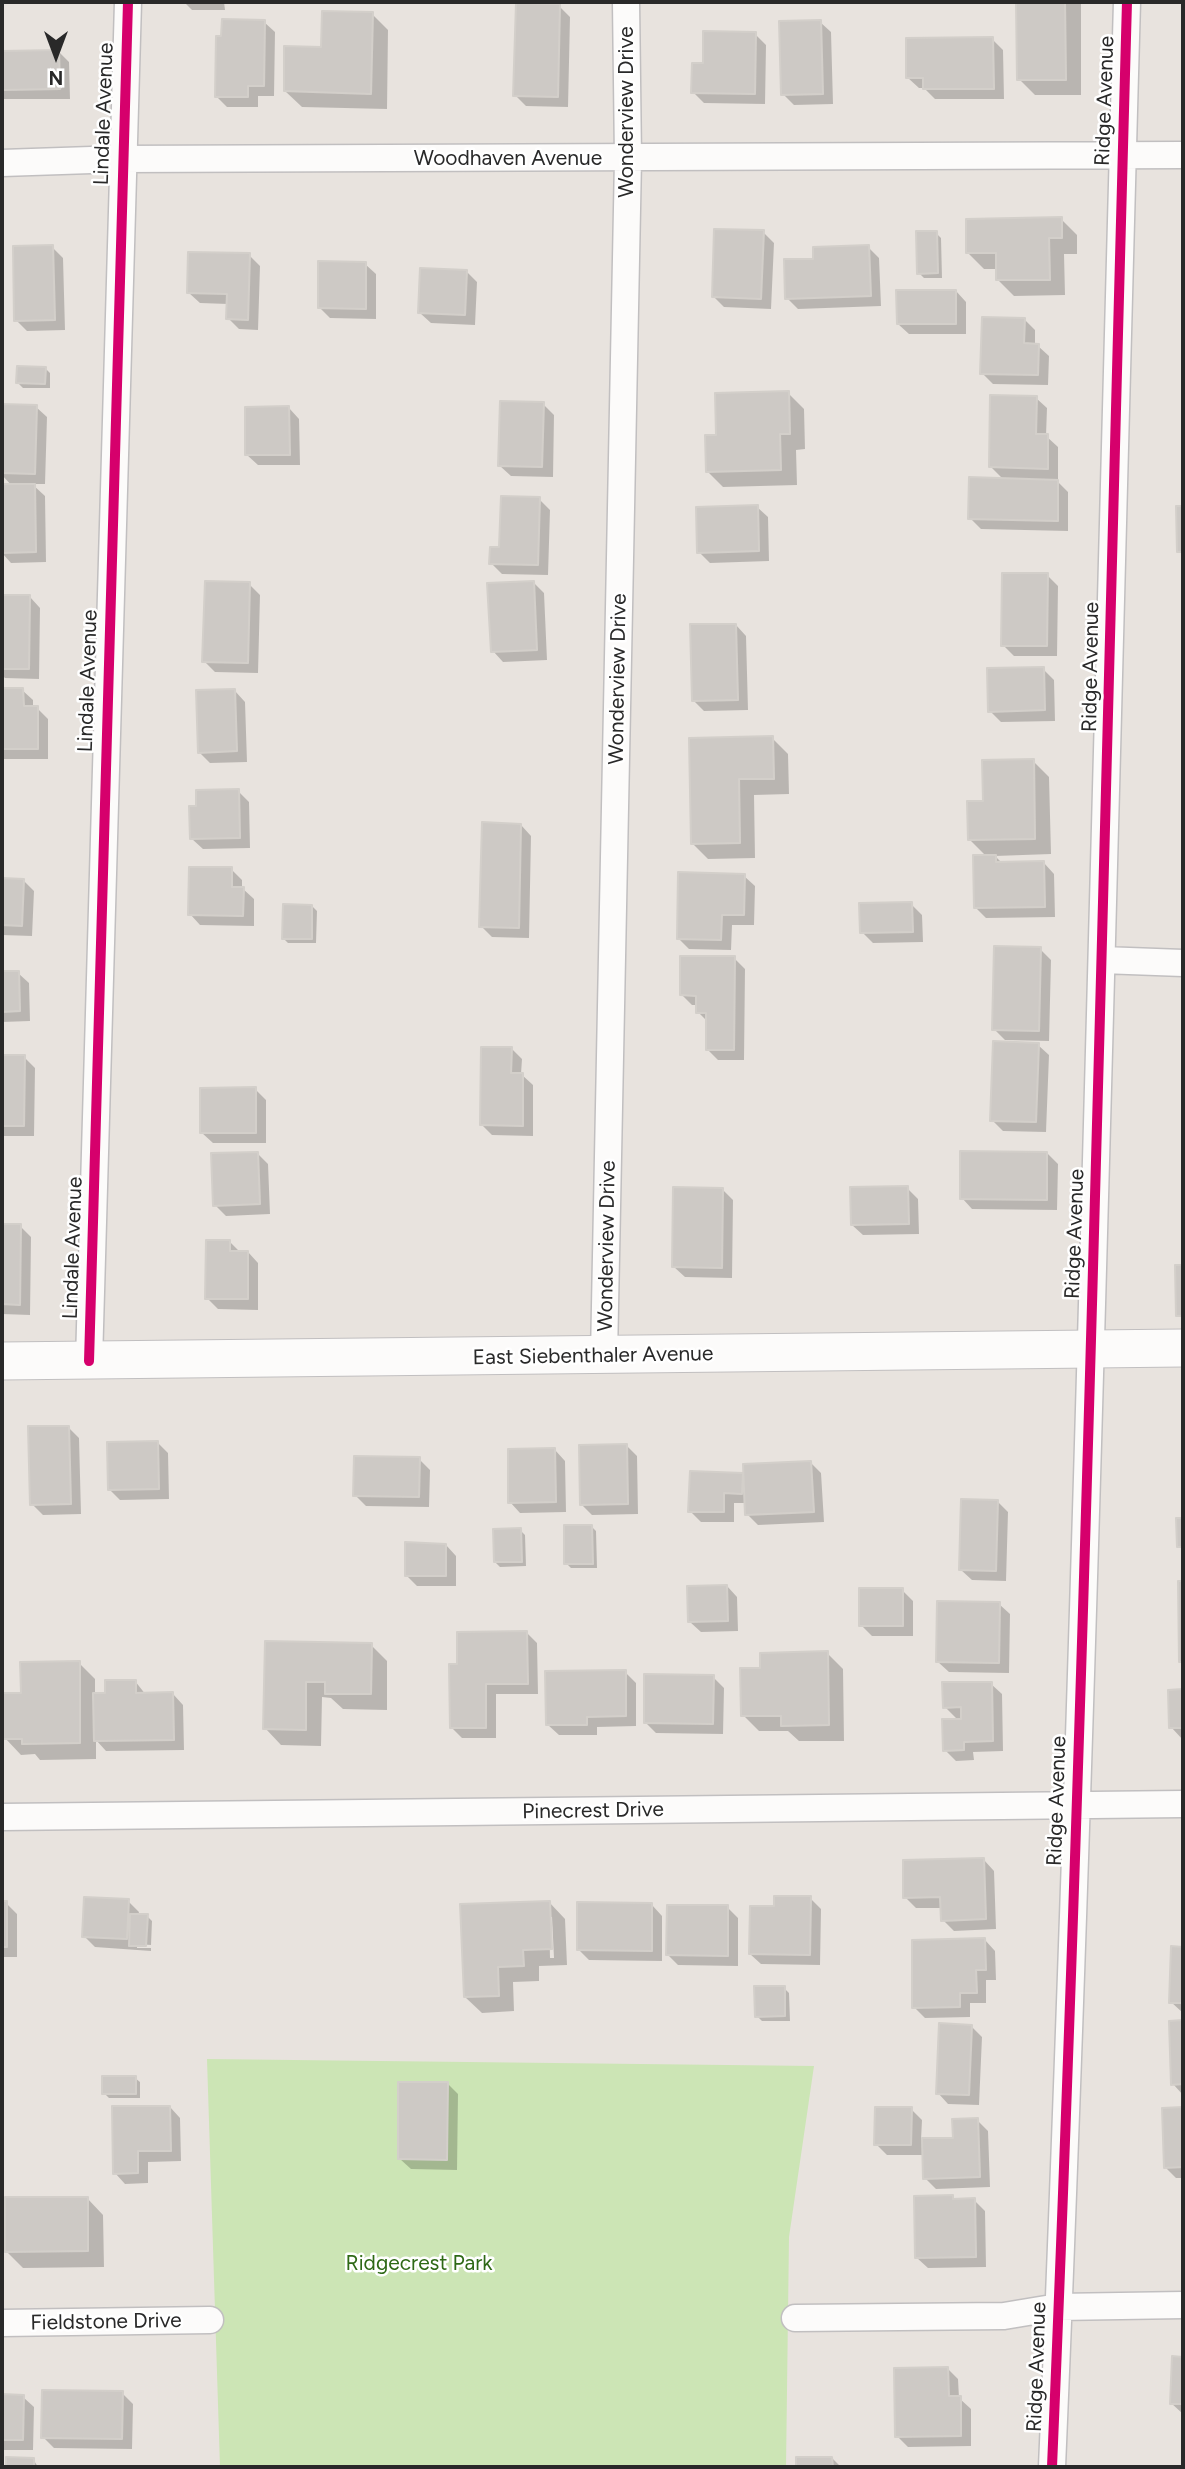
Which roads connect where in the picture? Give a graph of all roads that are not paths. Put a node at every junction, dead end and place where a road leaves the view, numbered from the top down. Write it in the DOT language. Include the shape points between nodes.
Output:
graph roads {
  1 [pos="128,2"];
  2 [pos="626,2"];
  3 [pos="1127,2"];
  4 [pos="1183,155"];
  5 [pos="1123,156"];
  6 [pos="121,159"];
  7 [pos="628,159"];
  8 [pos="2,163"];
  9 [pos="1102,960"];
  10 [pos="1183,963"];
  11 [pos="1183,1348"];
  12 [pos="1090,1349"];
  13 [pos="604,1356"];
  14 [pos="2,1361"];
  15 [pos="89,1361"];
  16 [pos="1183,1804"];
  17 [pos="1077,1807"];
  18 [pos="2,1817"];
  19 [pos="1183,2305"];
  20 [pos="1058,2307"];
  21 [pos="795,2318"];
  22 [pos="210,2320"];
  23 [pos="2,2323"];
  24 [pos="1052,2467"];
  1 -- 6 [label="street, Lindale Avenue"];
  2 -- 7 [label="street, Wonderview Drive"];
  3 -- 5 [label="street, Ridge Avenue"];
  4 -- 5 [label="street, Woodhaven Avenue"];
  5 -- 7 [label="street, Woodhaven Avenue"];
  5 -- 9 [label="street, Ridge Avenue"];
  6 -- 7 [label="street, Woodhaven Avenue"];
  6 -- 8 [label="street, Woodhaven Avenue"];
  6 -- 15 [label="street, Lindale Avenue"];
  7 -- 13 [label="street, Wonderview Drive"];
  9 -- 10 [label="street"];
  9 -- 12 [label="street, Ridge Avenue"];
  11 -- 12 [label="main road, East Siebenthaler Avenue"];
  12 -- 13 [label="main road, East Siebenthaler Avenue"];
  12 -- 17 [label="street, Ridge Avenue"];
  13 -- 15 [label="main road, East Siebenthaler Avenue"];
  14 -- 15 [label="main road, East Siebenthaler Avenue"];
  16 -- 17 [label="street, Pinecrest Drive"];
  17 -- 18 [label="street, Pinecrest Drive"];
  17 -- 20 [label="street, Ridge Avenue"];
  19 -- 20 [label="street"];
  20 -- 21 [label="street" via="1004,2316"];
  20 -- 24 [label="street, Ridge Avenue"];
  22 -- 23 [label="street, Fieldstone Drive"];
}
